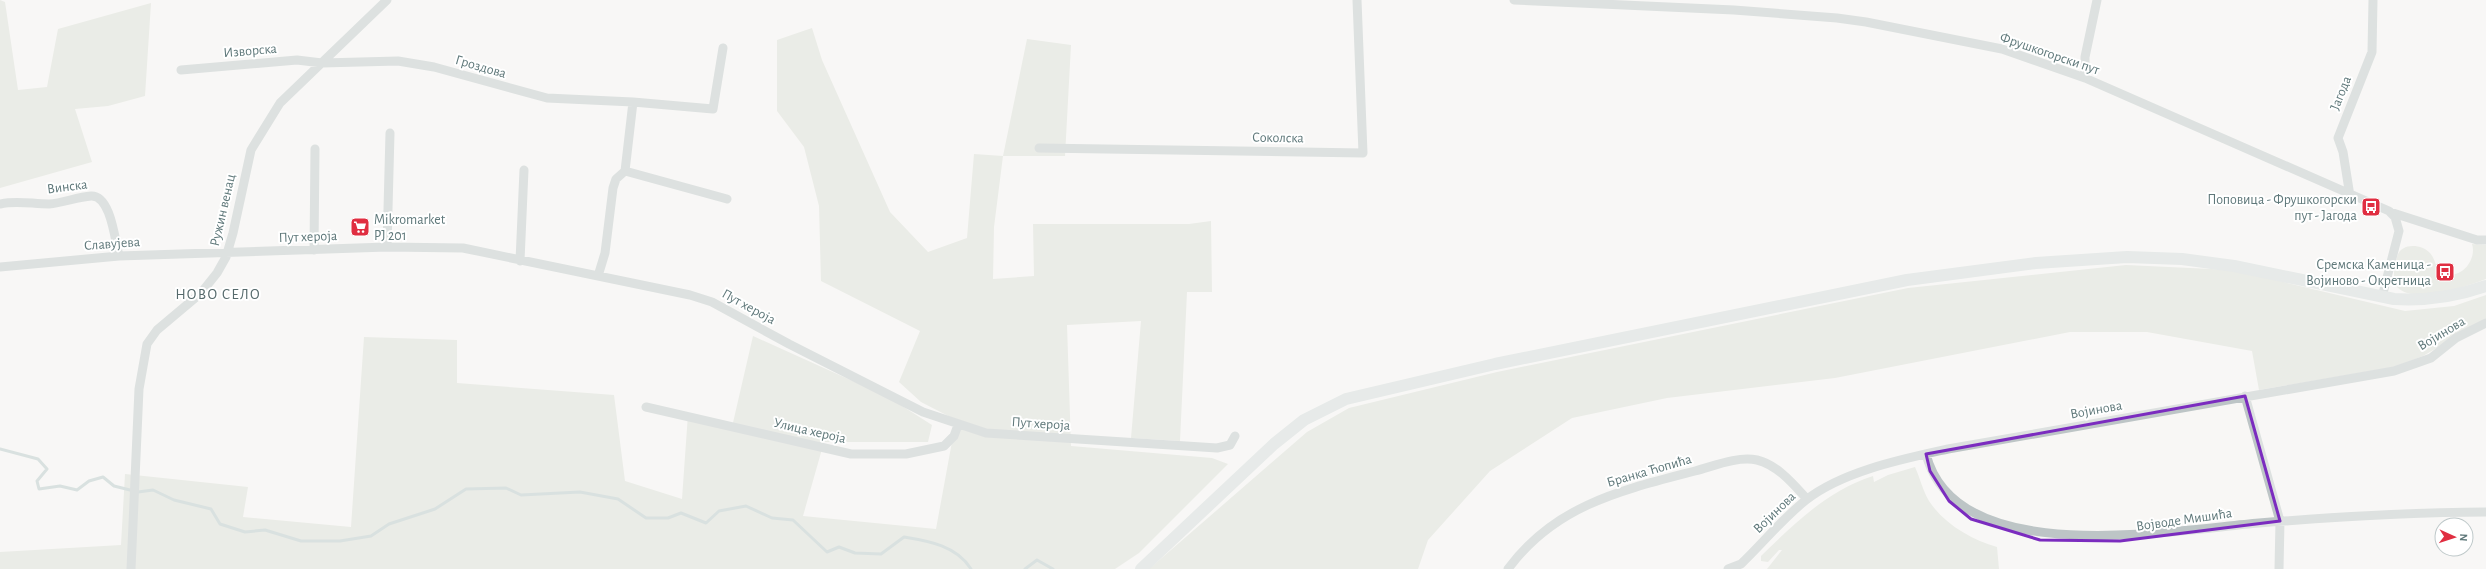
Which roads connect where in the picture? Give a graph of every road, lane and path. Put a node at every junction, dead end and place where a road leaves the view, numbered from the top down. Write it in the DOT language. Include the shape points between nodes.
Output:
graph roads {
  1 [pos="388,0"];
  2 [pos="1357,0"];
  3 [pos="1514,0"];
  4 [pos="2098,0"];
  5 [pos="2373,0"];
  6 [pos="722,48"];
  7 [pos="322,63"];
  8 [pos="181,70"];
  9 [pos="2084,78"];
  10 [pos="633,102"];
  11 [pos="390,133"];
  12 [pos="1039,148"];
  13 [pos="315,149"];
  14 [pos="524,170"];
  15 [pos="625,171"];
  16 [pos="2350,196"];
  17 [pos="727,199"];
  18 [pos="0,204"];
  19 [pos="2388,211"];
  20 [pos="2414,220"];
  21 [pos="2399,231"];
  22 [pos="2486,240"];
  23 [pos="387,248"];
  24 [pos="314,250"];
  25 [pos="227,254"];
  26 [pos="119,256"];
  27 [pos="520,261"];
  28 [pos="0,267"];
  29 [pos="598,276"];
  30 [pos="2486,286"];
  31 [pos="2382,297"];
  32 [pos="2486,324"];
  33 [pos="2245,396"];
  34 [pos="646,407"];
  35 [pos="958,425"];
  36 [pos="1235,436"];
  37 [pos="1926,454"];
  38 [pos="1807,499"];
  39 [pos="2486,512"];
  40 [pos="2280,521"];
  41 [pos="1731,568"];
  42 [pos="131,569"];
  43 [pos="1141,569"];
  44 [pos="1508,569"];
  45 [pos="2279,569"];
  1 -- 7 [label="street, Ружин венац"];
  2 -- 12 [label="street, Соколска" via="1363,152"];
  3 -- 9 [label="street, Фрушкогорски пут" via="1734,10 1866,22 2002,49"];
  4 -- 9 [label="street" via="2085,57"];
  5 -- 16 [label="street, Јагода" via="2372,52 2338,138 2343,152"];
  6 -- 10 [label="street, Гроздова" via="713,109"];
  7 -- 8 [label="street, Изворска" via="296,60"];
  7 -- 10 [label="street, Гроздова" via="398,61 434,67 547,98"];
  7 -- 25 [label="street, Ружин венац" via="280,103 251,150"];
  9 -- 16 [label="street, Фрушкогорски пут"];
  10 -- 15 [label="street"];
  11 -- 23 [label="street"];
  13 -- 24 [label="street"];
  14 -- 27 [label="street"];
  15 -- 17 [label="street"];
  15 -- 29 [label="street" via="616,179 613,188 605,253"];
  16 -- 19 [label="street, Фрушкогорски пут"];
  18 -- 26 [label="street, Винска" via="49,204 92,196 101,199 106,206"];
  19 -- 20 [label="street, Фрушкогорски пут"];
  19 -- 21 [label="street" via="2395,217"];
  20 -- 21 [label="street" via="2407,222"];
  20 -- 22 [label="street, Фрушкогорски пут" via="2477,240"];
  21 -- 31 [label="street"];
  23 -- 24 [label="street, Пут хероја"];
  23 -- 27 [label="street, Пут хероја" via="463,248"];
  24 -- 25 [label="street, Пут хероја"];
  25 -- 26 [label="street, Славујева"];
  25 -- 42 [label="street, Ружин венац" via="217,273 201,293 157,330 147,344 139,389"];
  26 -- 28 [label="street, Славујева"];
  27 -- 29 [label="street, Пут хероја"];
  29 -- 35 [label="street, Пут хероја" via="690,294 712,302 922,412"];
  30 -- 31 [label="main road" via="2452,297"];
  31 -- 43 [label="main road" via="2234,266 2182,259 2127,258 2036,263 1907,280 1487,365 1346,399 1304,420 1274,444"];
  32 -- 33 [label="street, Војинова" via="2456,338 2431,358 2394,371"];
  33 -- 37 [label="street, Војинова"];
  33 -- 40 [label="street"];
  34 -- 35 [label="street, Улица хероја" via="851,454 906,454 944,446 954,436"];
  35 -- 36 [label="street, Пут хероја" via="986,433 1217,448 1230,445"];
  37 -- 38 [label="street, Војинова" via="1884,463"];
  37 -- 40 [label="street, Војводе Мишића" via="1934,480 1949,501 1960,511 1983,525 2040,540 2120,541"];
  38 -- 41 [label="street, Војинова" via="1744,562"];
  38 -- 44 [label="street, Бранка Ћопића" via="1790,481 1766,463 1750,459 1733,461 1639,485 1576,508 1537,536"];
  39 -- 40 [label="street, Војводе Мишића"];
  40 -- 45 [label="street"];
}
